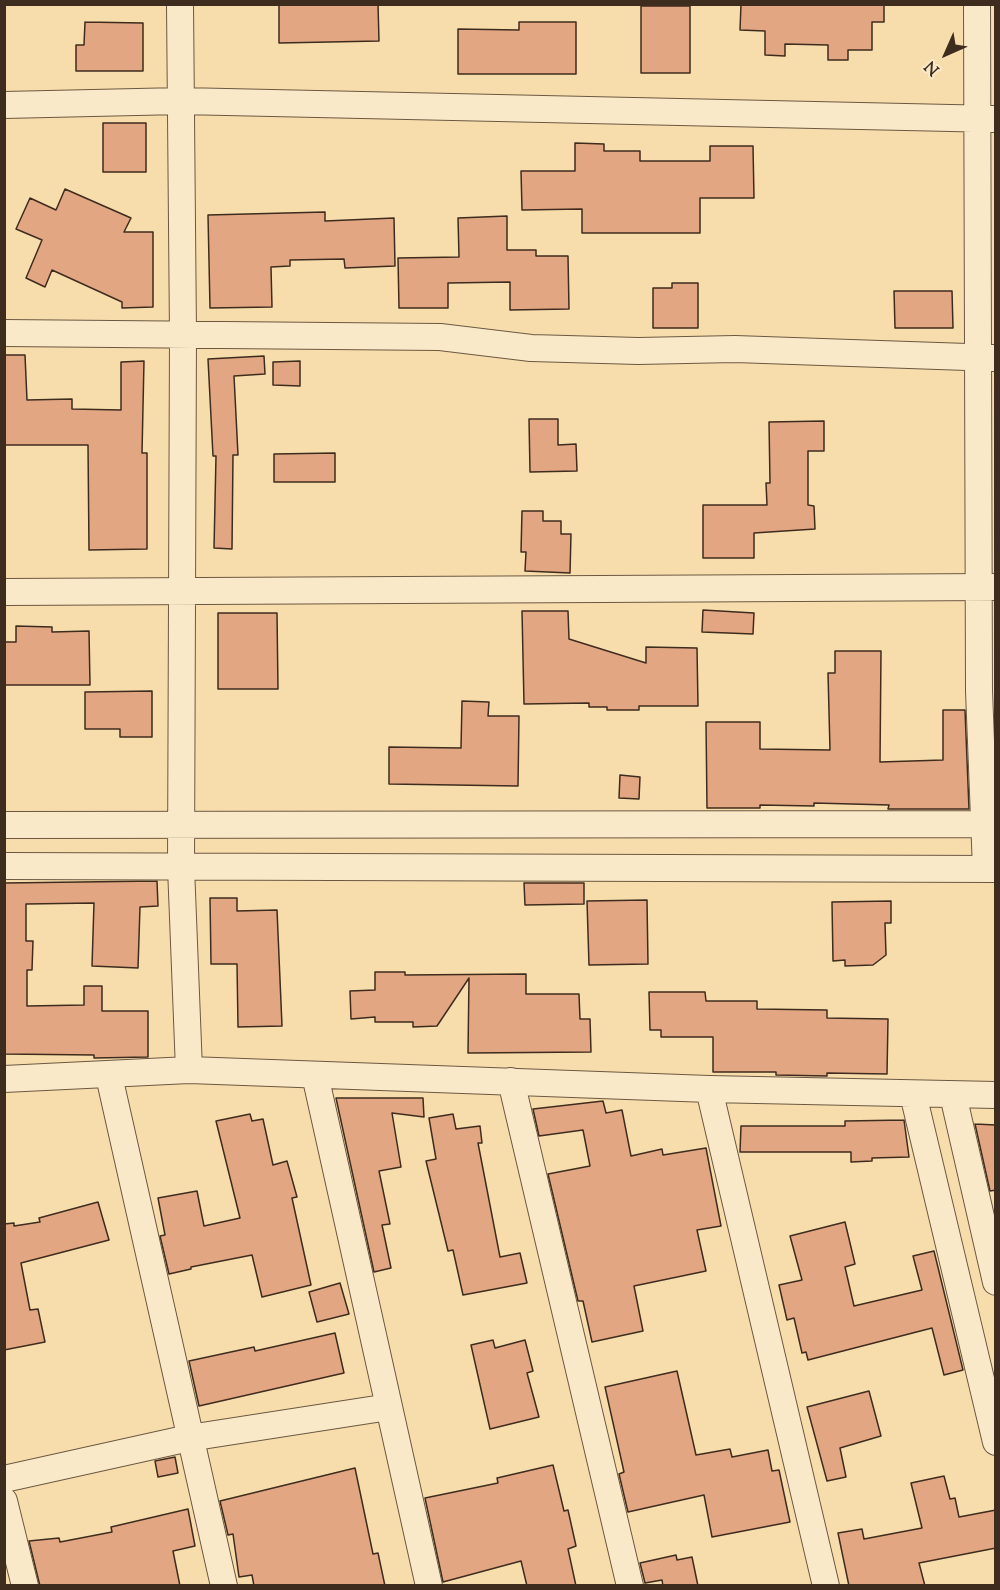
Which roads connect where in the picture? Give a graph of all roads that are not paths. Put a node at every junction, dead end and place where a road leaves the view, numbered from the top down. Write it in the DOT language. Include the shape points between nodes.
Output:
graph roads {
  1 [pos="180,4"];
  2 [pos="977,4"];
  3 [pos="181,101"];
  4 [pos="4,105"];
  5 [pos="986,118"];
  6 [pos="4,333"];
  7 [pos="183,335"];
  8 [pos="987,358"];
  9 [pos="987,587"];
  10 [pos="182,591"];
  11 [pos="4,592"];
  12 [pos="181,824"];
  13 [pos="990,824"];
  14 [pos="4,825"];
  15 [pos="4,866"];
  16 [pos="181,867"];
  17 [pos="991,869"];
  18 [pos="189,1070"];
  19 [pos="315,1075"];
  20 [pos="109,1076"];
  21 [pos="4,1079"];
  22 [pos="511,1081"];
  23 [pos="709,1089"];
  24 [pos="913,1094"];
  25 [pos="952,1095"];
  26 [pos="996,1095"];
  27 [pos="996,1282"];
  28 [pos="389,1407"];
  29 [pos="189,1438"];
  30 [pos="996,1442"];
  31 [pos="4,1479"];
  32 [pos="4,1501"];
  33 [pos="25,1586"];
  34 [pos="224,1586"];
  35 [pos="429,1586"];
  36 [pos="630,1586"];
  37 [pos="826,1586"];
  1 -- 3 [label="street"];
  2 -- 5 [label="street"];
  3 -- 4 [label="street"];
  3 -- 5 [label="street"];
  3 -- 7 [label="street"];
  5 -- 8 [label="street"];
  6 -- 7 [label="street"];
  7 -- 8 [label="street" via="440,337 531,348 735,349"];
  7 -- 10 [label="street"];
  8 -- 9 [label="street"];
  9 -- 10 [label="street"];
  9 -- 13 [label="street"];
  10 -- 11 [label="street"];
  10 -- 12 [label="street"];
  12 -- 13 [label="street"];
  12 -- 14 [label="street"];
  12 -- 16 [label="street"];
  13 -- 17 [label="street"];
  15 -- 16 [label="street"];
  16 -- 17 [label="street"];
  16 -- 18 [label="street"];
  18 -- 19 [label="street"];
  18 -- 20 [label="street"];
  19 -- 22 [label="street"];
  19 -- 28 [label="street"];
  20 -- 21 [label="street"];
  20 -- 29 [label="street"];
  22 -- 23 [label="street"];
  22 -- 36 [label="street"];
  23 -- 24 [label="street"];
  23 -- 37 [label="street"];
  24 -- 25 [label="street"];
  24 -- 30 [label="street"];
  25 -- 26 [label="street"];
  25 -- 27 [label="street"];
  28 -- 29 [label="street"];
  28 -- 35 [label="street"];
  29 -- 31 [label="street"];
  29 -- 34 [label="street"];
  32 -- 33 [label="street"];
}
